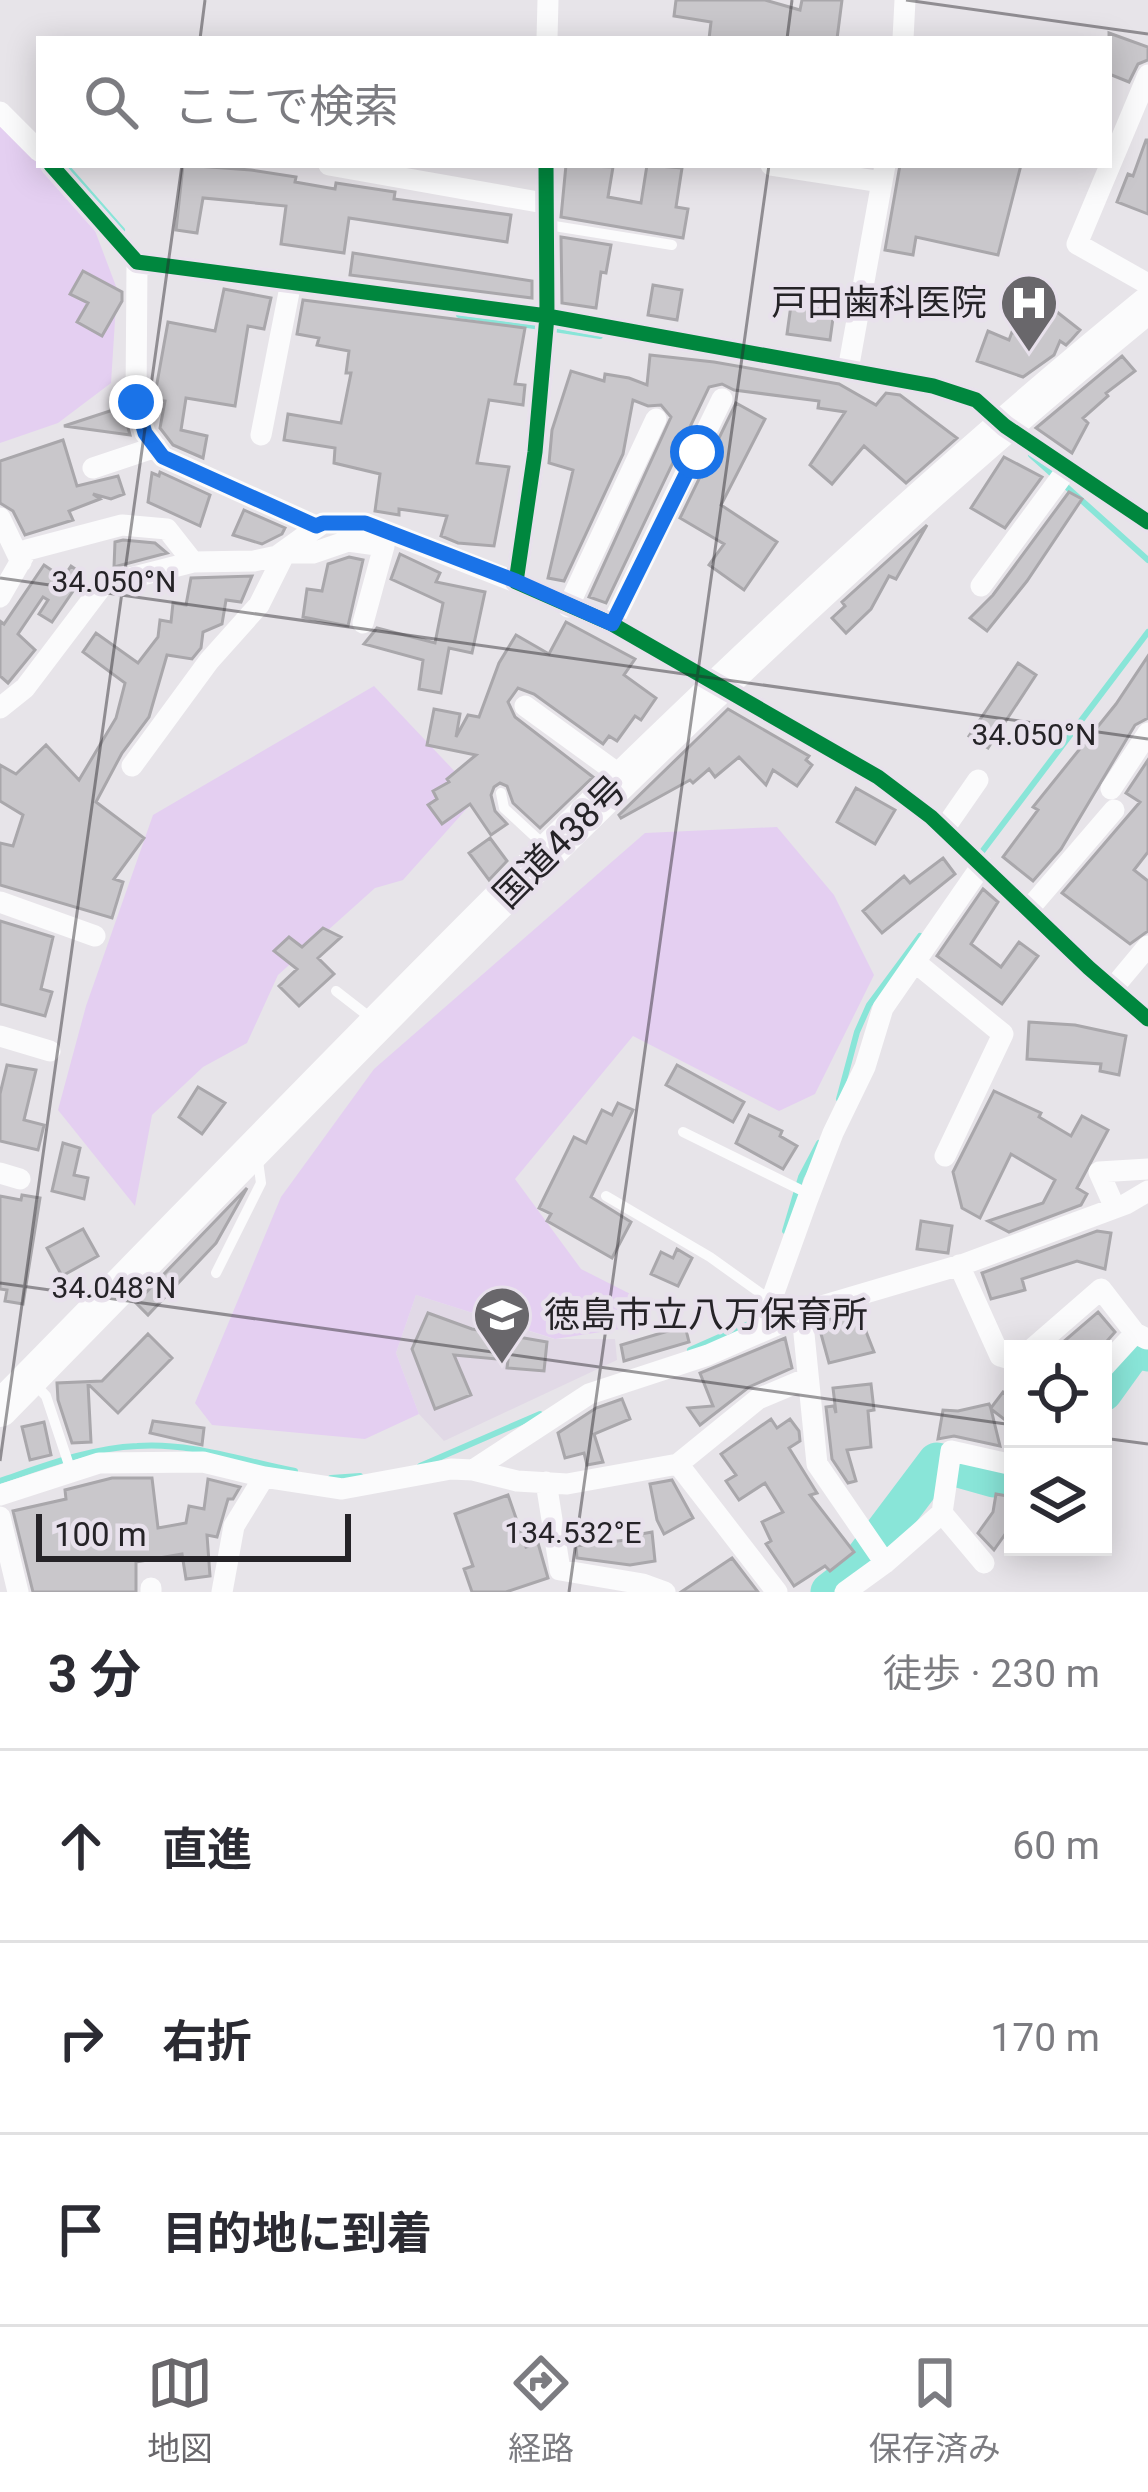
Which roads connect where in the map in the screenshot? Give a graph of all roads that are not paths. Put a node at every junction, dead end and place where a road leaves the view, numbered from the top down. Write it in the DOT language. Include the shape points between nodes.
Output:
graph roads {
  1 [pos="548,0"];
  2 [pos="905,0"];
  3 [pos="547,36"];
  4 [pos="903,36"];
  5 [pos="1148,75"];
  6 [pos="0,112"];
  7 [pos="36,149"];
  8 [pos="1112,161"];
  9 [pos="54,168"];
  10 [pos="342,168"];
  11 [pos="546,168"];
  12 [pos="809,168"];
  13 [pos="1109,168"];
  14 [pos="884,174"];
  15 [pos="545,214"];
  16 [pos="672,245"];
  17 [pos="137,262"];
  18 [pos="291,282"];
  19 [pos="1148,284"];
  20 [pos="1148,305"];
  21 [pos="548,316"];
  22 [pos="848,370"];
  23 [pos="722,399"];
  24 [pos="656,419"];
  25 [pos="1005,426"];
  26 [pos="261,435"];
  27 [pos="156,447"];
  28 [pos="93,468"];
  29 [pos="1068,468"];
  30 [pos="0,518"];
  31 [pos="1148,522"];
  32 [pos="316,526"];
  33 [pos="285,553"];
  34 [pos="21,562"];
  35 [pos="193,562"];
  36 [pos="516,581"];
  37 [pos="981,586"];
  38 [pos="0,597"];
  39 [pos="568,607"];
  40 [pos="362,623"];
  41 [pos="612,624"];
  42 [pos="716,685"];
  43 [pos="2,702"];
  44 [pos="525,706"];
  45 [pos="1148,733"];
  46 [pos="132,766"];
  47 [pos="624,778"];
  48 [pos="979,780"];
  49 [pos="501,794"];
  50 [pos="944,829"];
  51 [pos="551,851"];
  52 [pos="982,865"];
  53 [pos="0,902"];
  54 [pos="1028,910"];
  55 [pos="94,936"];
  56 [pos="1148,946"];
  57 [pos="915,962"];
  58 [pos="1113,988"];
  59 [pos="336,991"];
  60 [pos="1148,1018"];
  61 [pos="379,1024"];
  62 [pos="0,1036"];
  63 [pos="50,1051"];
  64 [pos="683,1132"];
  65 [pos="256,1149"];
  66 [pos="945,1156"];
  67 [pos="1148,1168"];
  68 [pos="1148,1191"];
  69 [pos="810,1194"];
  70 [pos="606,1196"];
  71 [pos="1115,1208"];
  72 [pos="959,1265"];
  73 [pos="216,1273"];
  74 [pos="771,1301"];
  75 [pos="802,1314"];
  76 [pos="765,1329"];
  77 [pos="1141,1336"];
  78 [pos="1042,1340"];
  79 [pos="1004,1357"];
  80 [pos="1112,1360"];
  81 [pos="808,1378"];
  82 [pos="29,1379"];
  83 [pos="0,1409"];
  84 [pos="1004,1463"];
  85 [pos="678,1464"];
  86 [pos="473,1470"];
  87 [pos="71,1472"];
  88 [pos="264,1477"];
  89 [pos="546,1482"];
  90 [pos="0,1495"];
  91 [pos="942,1513"];
  92 [pos="0,1517"];
  93 [pos="885,1563"];
  94 [pos="984,1563"];
  95 [pos="19,1592"];
  96 [pos="222,1592"];
  97 [pos="665,1592"];
  98 [pos="777,1592"];
  99 [pos="845,1592"];
  1 -- 3 [label="street"];
  2 -- 4 [label="street"];
  5 -- 8 [label="street"];
  6 -- 7 [label="street"];
  9 -- 17 [label="street"];
  10 -- 15 [label="street"];
  11 -- 15 [label="street"];
  12 -- 14 [label="street"];
  13 -- 19 [label="street" via="1077,244"];
  14 -- 22 [label="street"];
  15 -- 16 [label="lane"];
  15 -- 21 [label="street"];
  17 -- 18 [label="street"];
  17 -- 27 [label="street" via="136,402"];
  18 -- 21 [label="street"];
  18 -- 26 [label="street"];
  20 -- 25 [label="highway, 国道438号"];
  21 -- 22 [label="street"];
  21 -- 36 [label="street"];
  22 -- 25 [label="street" via="976,400"];
  23 -- 41 [label="street"];
  24 -- 39 [label="street"];
  25 -- 29 [label="street"];
  25 -- 42 [label="highway, 国道438号"];
  27 -- 28 [label="street"];
  27 -- 32 [label="street"];
  29 -- 31 [label="street"];
  29 -- 37 [label="street"];
  30 -- 34 [label="street"];
  32 -- 33 [label="street"];
  32 -- 36 [label="street" via="365,523"];
  33 -- 35 [label="street"];
  33 -- 40 [label="street" via="348,542 384,547"];
  33 -- 46 [label="street" via="260,605"];
  34 -- 35 [label="street" via="27,550 122,525 167,529"];
  34 -- 38 [label="street"];
  35 -- 43 [label="street" via="103,585 25,688"];
  36 -- 39 [label="street"];
  39 -- 41 [label="street"];
  41 -- 42 [label="street"];
  42 -- 47 [label="highway, 国道438号"];
  42 -- 50 [label="street" via="878,777"];
  44 -- 47 [label="street"];
  45 -- 54 [label="street" via="1113,800"];
  47 -- 51 [label="highway, 国道438号"];
  48 -- 50 [label="street"];
  49 -- 51 [label="lane" via="504,808"];
  50 -- 52 [label="street"];
  51 -- 61 [label="highway, 国道438号"];
  52 -- 54 [label="street"];
  52 -- 57 [label="street"];
  53 -- 55 [label="street"];
  54 -- 58 [label="street"];
  56 -- 58 [label="street"];
  57 -- 66 [label="street" via="1003,1034"];
  57 -- 69 [label="street" via="883,1008"];
  58 -- 60 [label="street"];
  59 -- 61 [label="lane"];
  61 -- 65 [label="highway, 国道438号"];
  62 -- 63 [label="street"];
  64 -- 69 [label="lane"];
  65 -- 73 [label="lane" via="261,1183"];
  65 -- 82 [label="highway, 国道438号"];
  67 -- 71 [label="street" via="1099,1172"];
  68 -- 71 [label="street"];
  69 -- 74 [label="street"];
  70 -- 74 [label="lane"];
  71 -- 72 [label="street"];
  72 -- 75 [label="street"];
  72 -- 79 [label="street"];
  74 -- 76 [label="street"];
  75 -- 76 [label="street"];
  75 -- 81 [label="street"];
  76 -- 86 [label="street" via="589,1394"];
  77 -- 78 [label="street" via="1101,1289"];
  77 -- 80 [label="street"];
  81 -- 85 [label="street" via="758,1399"];
  81 -- 93 [label="street" via="817,1464"];
  82 -- 83 [label="highway, 国道438号"];
  82 -- 87 [label="lane" via="46,1396"];
  84 -- 91 [label="street" via="951,1451"];
  85 -- 89 [label="street"];
  85 -- 98 [label="street"];
  86 -- 88 [label="street" via="341,1489"];
  86 -- 89 [label="street"];
  87 -- 88 [label="street" via="99,1462 203,1462"];
  87 -- 90 [label="street"];
  88 -- 96 [label="street" via="234,1526"];
  89 -- 97 [label="street" via="560,1570"];
  91 -- 93 [label="street"];
  91 -- 94 [label="street"];
  92 -- 95 [label="street"];
  93 -- 99 [label="street"];
}
